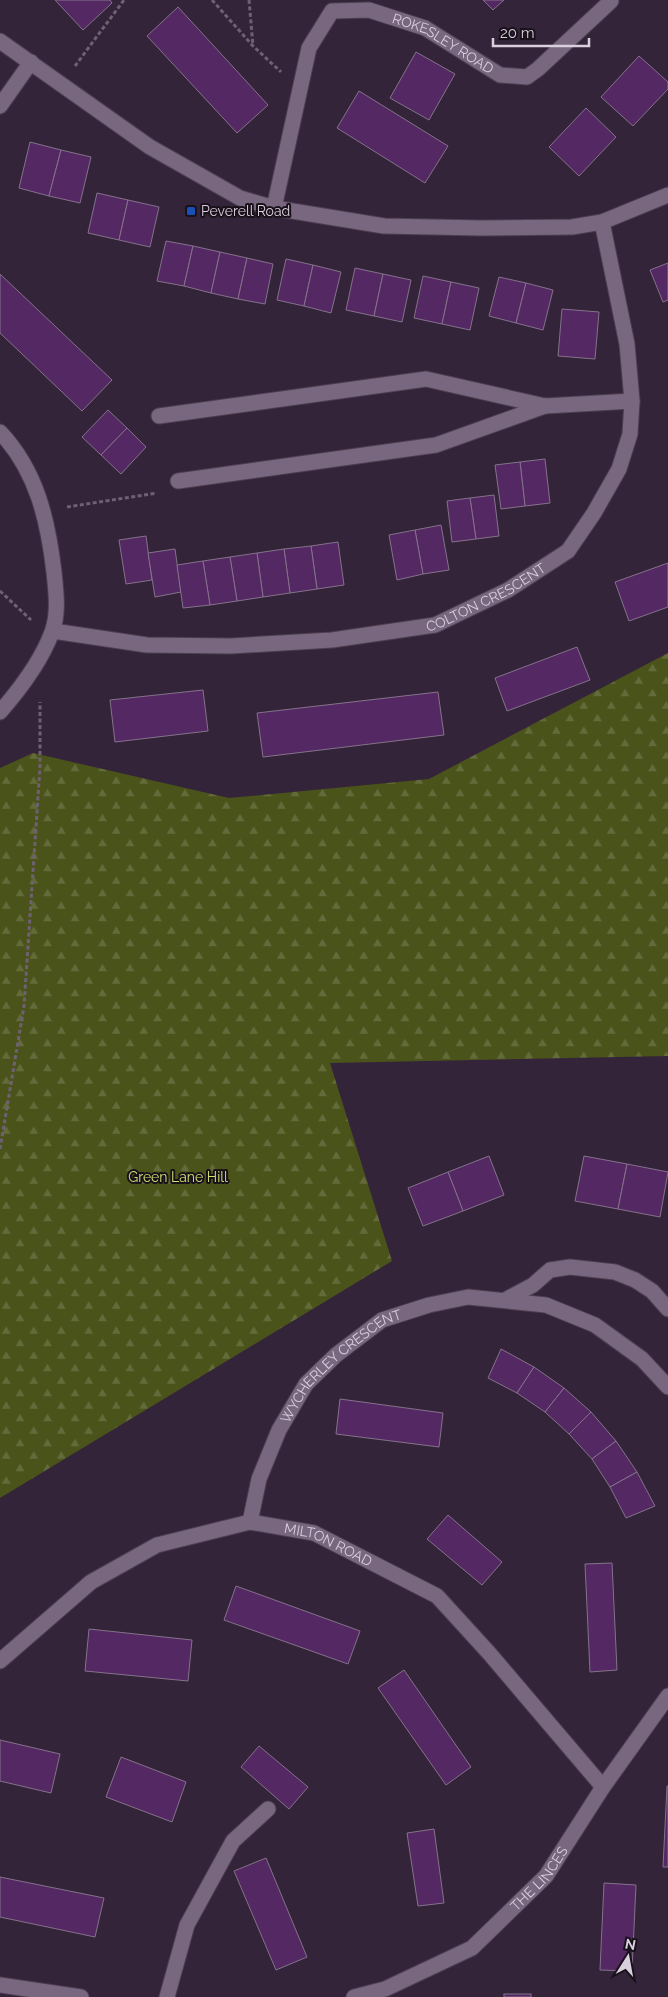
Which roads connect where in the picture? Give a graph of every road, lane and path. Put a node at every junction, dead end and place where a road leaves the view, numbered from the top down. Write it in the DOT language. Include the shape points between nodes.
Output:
graph roads {
  1 [pos="124,0"];
  2 [pos="212,0"];
  3 [pos="249,0"];
  4 [pos="610,1"];
  5 [pos="0,41"];
  6 [pos="253,46"];
  7 [pos="31,62"];
  8 [pos="300,84"];
  9 [pos="61,85"];
  10 [pos="0,106"];
  11 [pos="668,195"];
  12 [pos="274,208"];
  13 [pos="602,222"];
  14 [pos="632,401"];
  15 [pos="545,406"];
  16 [pos="160,416"];
  17 [pos="0,432"];
  18 [pos="178,481"];
  19 [pos="44,511"];
  20 [pos="0,591"];
  21 [pos="51,634"];
  22 [pos="36,666"];
  23 [pos="0,712"];
  24 [pos="0,1149"];
  25 [pos="505,1300"];
  26 [pos="668,1309"];
  27 [pos="668,1387"];
  28 [pos="250,1522"];
  29 [pos="0,1661"];
  30 [pos="668,1696"];
  31 [pos="603,1787"];
  32 [pos="268,1809"];
  33 [pos="0,1985"];
  34 [pos="81,1997"];
  35 [pos="167,1997"];
  36 [pos="354,1997"];
  1 -- 9 [label="path"];
  2 -- 6 [label="path"];
  3 -- 6 [label="path"];
  4 -- 8 [label="street, ROKESLEY ROAD" via="527,77 500,75 425,28 369,10 332,11 309,48"];
  5 -- 7 [label="street"];
  6 -- 8 [label="path" via="278,70"];
  7 -- 9 [label="street"];
  7 -- 10 [label="street"];
  8 -- 12 [label="street, ROKESLEY ROAD"];
  9 -- 12 [label="street" via="150,148 240,198"];
  11 -- 13 [label="street"];
  12 -- 13 [label="street" via="384,226 572,227"];
  13 -- 14 [label="street, COLTON CRESCENT" via="626,344"];
  14 -- 15 [label="street"];
  14 -- 21 [label="street, COLTON CRESCENT" via="630,434 619,469 568,551 508,590 435,624 332,640 231,646 147,644"];
  15 -- 16 [label="street" via="426,379"];
  15 -- 18 [label="street" via="436,445"];
  17 -- 19 [label="street" via="12,445 34,482"];
  18 -- 19 [label="path" via="168,491"];
  19 -- 21 [label="street" via="57,603"];
  20 -- 21 [label="path"];
  21 -- 22 [label="street"];
  22 -- 23 [label="street"];
  22 -- 24 [label="path" via="42,712 24,1006"];
  25 -- 26 [label="street" via="532,1286 550,1270 570,1267 615,1272 635,1280 652,1291"];
  25 -- 27 [label="street, WYCHERLEY CRESCENT" via="546,1305 595,1325 642,1359"];
  25 -- 28 [label="street, WYCHERLEY CRESCENT" via="468,1297 382,1320 336,1355 306,1384 279,1430 259,1479"];
  28 -- 29 [label="street, MILTON ROAD" via="157,1545 91,1582"];
  28 -- 31 [label="street, MILTON ROAD" via="314,1533 437,1596"];
  30 -- 31 [label="street, THE LINCES"];
  31 -- 36 [label="street, THE LINCES" via="546,1876 472,1948 385,1990"];
  32 -- 35 [label="street" via="233,1840 187,1925"];
  33 -- 34 [label="street"];
}
